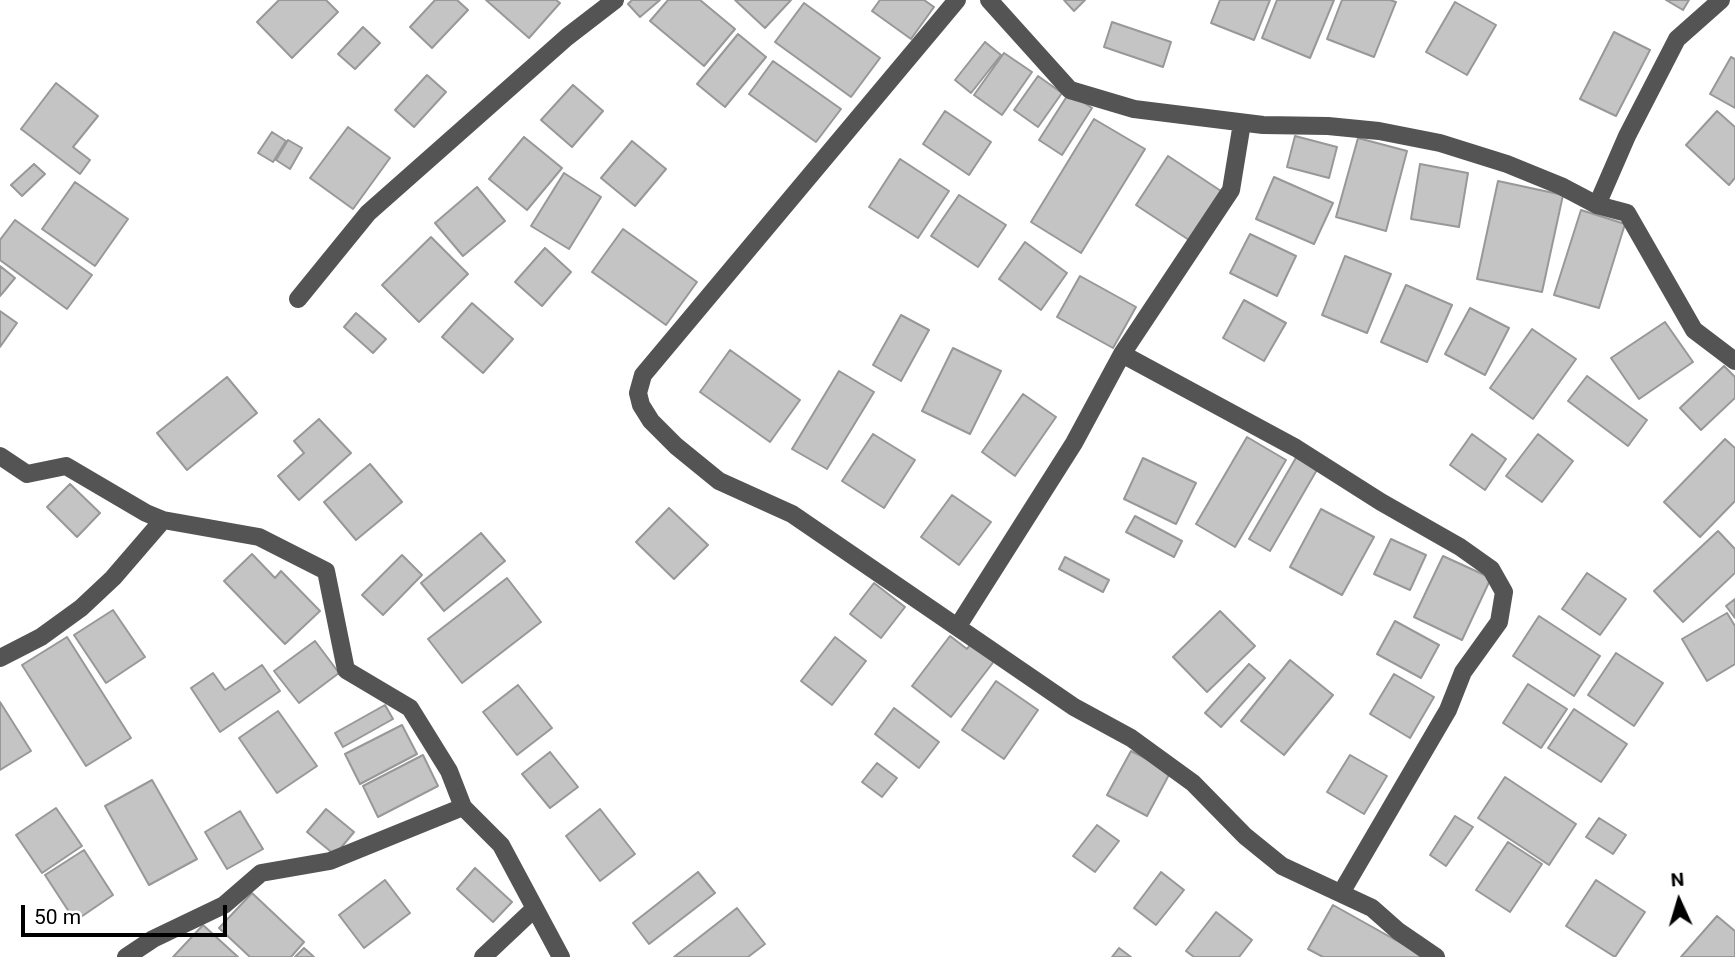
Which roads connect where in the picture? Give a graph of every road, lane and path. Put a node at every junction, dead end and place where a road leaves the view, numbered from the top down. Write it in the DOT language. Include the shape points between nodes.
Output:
graph roads {
  1 [pos="615,0"];
  2 [pos="957,0"];
  3 [pos="989,0"];
  4 [pos="1721,0"];
  5 [pos="1242,123"];
  6 [pos="1597,205"];
  7 [pos="298,299"];
  8 [pos="1122,354"];
  9 [pos="1735,361"];
  10 [pos="0,456"];
  11 [pos="163,520"];
  12 [pos="958,625"];
  13 [pos="0,658"];
  14 [pos="463,807"];
  15 [pos="1341,893"];
  16 [pos="534,909"];
  17 [pos="126,957"];
  18 [pos="483,957"];
  19 [pos="562,957"];
  20 [pos="1436,957"];
  1 -- 7 [label="street" via="368,213"];
  2 -- 12 [label="street" via="643,375 638,393 651,421 719,481 792,514"];
  3 -- 5 [label="street" via="1070,90 1133,109"];
  4 -- 6 [label="street" via="1677,39"];
  5 -- 6 [label="street" via="1379,131 1440,143 1561,186"];
  5 -- 8 [label="street" via="1231,190"];
  6 -- 9 [label="street" via="1627,213 1694,330"];
  8 -- 12 [label="street" via="1074,443"];
  8 -- 15 [label="street" via="1296,448 1460,547 1490,569 1504,592 1499,622 1462,672 1448,710"];
  10 -- 11 [label="street" via="27,474 66,466"];
  11 -- 13 [label="street" via="80,608"];
  11 -- 14 [label="street" via="259,537 326,571 346,670 410,708 449,771"];
  12 -- 15 [label="street" via="1193,783 1282,866"];
  14 -- 16 [label="street" via="500,845"];
  14 -- 17 [label="street" via="330,861 261,873 224,905"];
  15 -- 20 [label="street" via="1372,908"];
  16 -- 18 [label="street"];
  16 -- 19 [label="street"];
}
